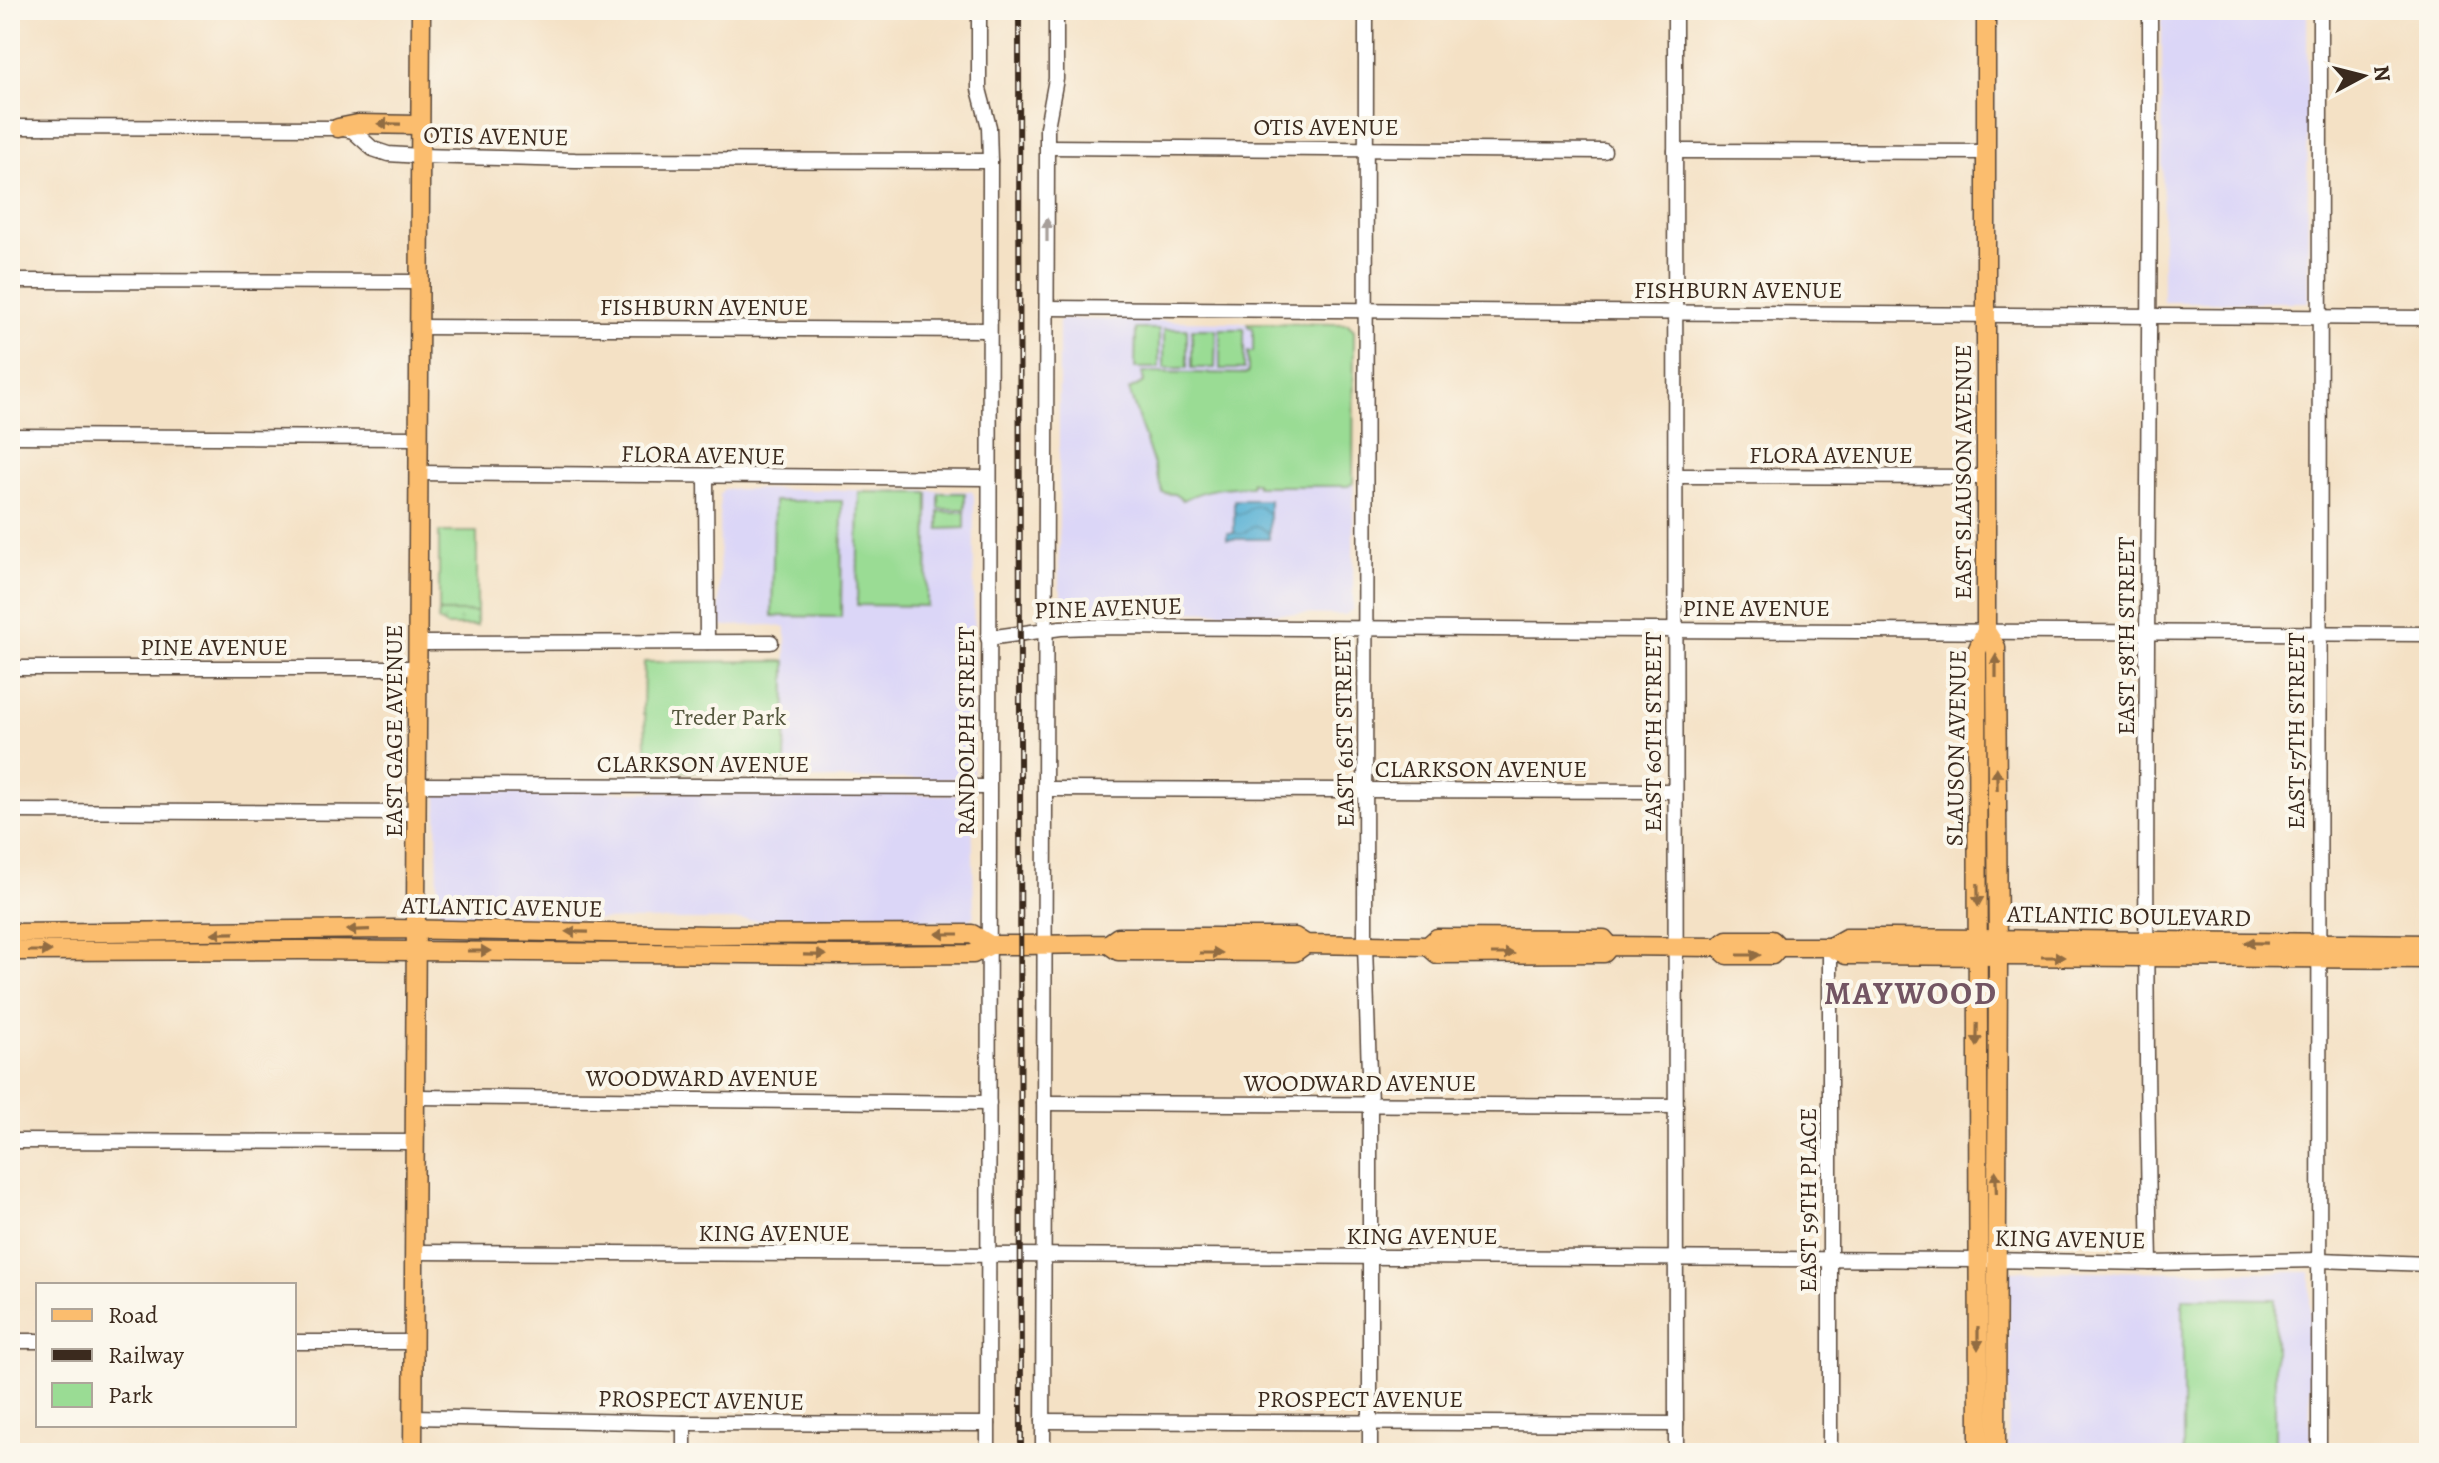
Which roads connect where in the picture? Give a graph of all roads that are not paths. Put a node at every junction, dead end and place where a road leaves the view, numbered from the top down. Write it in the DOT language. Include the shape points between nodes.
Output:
graph roads {
  1 [pos="421,10"];
  2 [pos="979,10"];
  3 [pos="1056,10"];
  4 [pos="1366,10"];
  5 [pos="1675,10"];
  6 [pos="1986,10"];
  7 [pos="2150,10"];
  8 [pos="2320,10"];
  9 [pos="420,125"];
  10 [pos="10,127"];
  11 [pos="338,128"];
  12 [pos="1047,147"];
  13 [pos="1365,149"];
  14 [pos="1604,151"];
  15 [pos="1675,151"];
  16 [pos="1987,152"];
  17 [pos="420,156"];
  18 [pos="990,161"];
  19 [pos="10,281"];
  20 [pos="419,282"];
  21 [pos="1047,308"];
  22 [pos="1367,310"];
  23 [pos="1675,311"];
  24 [pos="1987,313"];
  25 [pos="2151,317"];
  26 [pos="2320,317"];
  27 [pos="2429,318"];
  28 [pos="418,327"];
  29 [pos="989,330"];
  30 [pos="10,436"];
  31 [pos="418,438"];
  32 [pos="418,473"];
  33 [pos="1675,476"];
  34 [pos="706,477"];
  35 [pos="1986,477"];
  36 [pos="987,478"];
  37 [pos="1365,628"];
  38 [pos="1044,629"];
  39 [pos="1675,630"];
  40 [pos="1986,631"];
  41 [pos="2148,632"];
  42 [pos="2319,633"];
  43 [pos="2429,634"];
  44 [pos="988,638"];
  45 [pos="707,642"];
  46 [pos="771,642"];
  47 [pos="418,643"];
  48 [pos="10,668"];
  49 [pos="418,668"];
  50 [pos="417,785"];
  51 [pos="988,787"];
  52 [pos="1047,789"];
  53 [pos="1367,790"];
  54 [pos="1675,791"];
  55 [pos="10,811"];
  56 [pos="417,813"];
  57 [pos="416,930"];
  58 [pos="10,933"];
  59 [pos="113,933"];
  60 [pos="2429,944"];
  61 [pos="990,945"];
  62 [pos="1043,945"];
  63 [pos="1365,945"];
  64 [pos="1675,946"];
  65 [pos="1830,947"];
  66 [pos="1978,947"];
  67 [pos="1998,948"];
  68 [pos="2147,949"];
  69 [pos="10,951"];
  70 [pos="70,951"];
  71 [pos="416,951"];
  72 [pos="2319,951"];
  73 [pos="2429,959"];
  74 [pos="415,1097"];
  75 [pos="989,1103"];
  76 [pos="1044,1103"];
  77 [pos="1370,1105"];
  78 [pos="1676,1106"];
  79 [pos="10,1141"];
  80 [pos="415,1142"];
  81 [pos="414,1252"];
  82 [pos="988,1255"];
  83 [pos="1044,1256"];
  84 [pos="1370,1257"];
  85 [pos="1676,1259"];
  86 [pos="1830,1259"];
  87 [pos="1979,1260"];
  88 [pos="1998,1260"];
  89 [pos="2319,1260"];
  90 [pos="2150,1263"];
  91 [pos="2429,1264"];
  92 [pos="10,1341"];
  93 [pos="36,1341"];
  94 [pos="296,1342"];
  95 [pos="413,1342"];
  96 [pos="413,1417"];
  97 [pos="1043,1421"];
  98 [pos="1370,1421"];
  99 [pos="684,1423"];
  100 [pos="988,1424"];
  101 [pos="1676,1424"];
  102 [pos="413,1453"];
  103 [pos="684,1453"];
  104 [pos="988,1453"];
  105 [pos="1043,1453"];
  106 [pos="1370,1453"];
  107 [pos="1676,1453"];
  108 [pos="1830,1453"];
  109 [pos="1979,1453"];
  110 [pos="1996,1453"];
  111 [pos="2319,1453"];
  1 -- 9 [label="main road, EAST GAGE AVENUE"];
  2 -- 18 [label="street, RANDOLPH STREET" via="979,89 989,127"];
  3 -- 12 [label="street" via="1056,79"];
  4 -- 13 [label="street, EAST 61ST STREET"];
  5 -- 15 [label="street, EAST 60TH STREET"];
  6 -- 16 [label="main road"];
  7 -- 25 [label="street, EAST 58TH STREET"];
  8 -- 26 [label="street, EAST 57TH STREET"];
  9 -- 11 [label="main road, one-way"];
  9 -- 17 [label="main road, EAST GAGE AVENUE"];
  10 -- 11 [label="street"];
  11 -- 17 [label="street, OTIS AVENUE" via="353,131 373,149"];
  12 -- 13 [label="street, OTIS AVENUE"];
  21 -- 12 [label="street, one-way"];
  13 -- 14 [label="street, OTIS AVENUE"];
  13 -- 22 [label="street, EAST 61ST STREET"];
  15 -- 16 [label="street"];
  15 -- 23 [label="street, EAST 60TH STREET"];
  16 -- 24 [label="main road"];
  17 -- 18 [label="street, OTIS AVENUE"];
  17 -- 20 [label="main road, EAST GAGE AVENUE"];
  18 -- 29 [label="street, RANDOLPH STREET"];
  19 -- 20 [label="street"];
  20 -- 28 [label="main road, EAST GAGE AVENUE"];
  21 -- 22 [label="street, FISHBURN AVENUE"];
  21 -- 38 [label="street"];
  22 -- 23 [label="street, FISHBURN AVENUE"];
  22 -- 37 [label="street, EAST 61ST STREET"];
  23 -- 24 [label="street, FISHBURN AVENUE"];
  23 -- 33 [label="street, EAST 60TH STREET"];
  24 -- 25 [label="street, FISHBURN AVENUE"];
  24 -- 35 [label="main road, EAST SLAUSON AVENUE"];
  25 -- 26 [label="street, FISHBURN AVENUE"];
  25 -- 41 [label="street, EAST 58TH STREET"];
  26 -- 27 [label="street, FISHBURN AVENUE"];
  26 -- 42 [label="street, EAST 57TH STREET"];
  28 -- 29 [label="street, FISHBURN AVENUE"];
  28 -- 31 [label="main road, EAST GAGE AVENUE"];
  29 -- 36 [label="street, RANDOLPH STREET"];
  30 -- 31 [label="street"];
  31 -- 32 [label="main road, EAST GAGE AVENUE"];
  32 -- 34 [label="street, FLORA AVENUE"];
  32 -- 47 [label="main road, EAST GAGE AVENUE"];
  33 -- 35 [label="street, FLORA AVENUE"];
  33 -- 39 [label="street, EAST 60TH STREET"];
  34 -- 36 [label="street, FLORA AVENUE"];
  34 -- 45 [label="street"];
  35 -- 40 [label="main road, EAST SLAUSON AVENUE"];
  36 -- 44 [label="street, RANDOLPH STREET"];
  37 -- 38 [label="street, PINE AVENUE"];
  37 -- 39 [label="street, PINE AVENUE"];
  37 -- 53 [label="street, EAST 61ST STREET"];
  38 -- 44 [label="street, PINE AVENUE"];
  38 -- 52 [label="street"];
  39 -- 40 [label="street, PINE AVENUE"];
  39 -- 54 [label="street, EAST 60TH STREET"];
  40 -- 41 [label="street, PINE AVENUE"];
  40 -- 66 [label="main road, SLAUSON AVENUE, one-way" via="1977,651"];
  67 -- 40 [label="main road, SLAUSON AVENUE, one-way" via="1996,647"];
  41 -- 42 [label="street, PINE AVENUE"];
  41 -- 68 [label="street, EAST 58TH STREET"];
  42 -- 43 [label="street, PINE AVENUE"];
  42 -- 72 [label="street, EAST 57TH STREET"];
  44 -- 51 [label="street, RANDOLPH STREET"];
  45 -- 46 [label="street"];
  45 -- 47 [label="street"];
  47 -- 49 [label="main road, EAST GAGE AVENUE"];
  48 -- 49 [label="street, PINE AVENUE"];
  49 -- 50 [label="main road, EAST GAGE AVENUE"];
  50 -- 51 [label="street, CLARKSON AVENUE"];
  50 -- 56 [label="main road, EAST GAGE AVENUE"];
  51 -- 61 [label="street, RANDOLPH STREET"];
  52 -- 53 [label="street, CLARKSON AVENUE"];
  52 -- 62 [label="street"];
  53 -- 54 [label="street, CLARKSON AVENUE"];
  53 -- 63 [label="street, EAST 61ST STREET"];
  54 -- 64 [label="street, EAST 60TH STREET"];
  55 -- 56 [label="street"];
  56 -- 57 [label="main road, EAST GAGE AVENUE"];
  57 -- 59 [label="main road, ATLANTIC AVENUE, one-way"];
  61 -- 57 [label="main road, ATLANTIC AVENUE, one-way" via="972,934"];
  57 -- 71 [label="main road, EAST GAGE AVENUE"];
  58 -- 59 [label="main road, ATLANTIC AVENUE"];
  59 -- 70 [label="main road" via="104,941 77,942"];
  60 -- 72 [label="main road, ATLANTIC BOULEVARD"];
  61 -- 62 [label="main road, ATLANTIC AVENUE"];
  71 -- 61 [label="main road, ATLANTIC AVENUE, one-way" via="914,955 973,954"];
  61 -- 75 [label="street, RANDOLPH STREET"];
  62 -- 63 [label="main road, ATLANTIC BOULEVARD" via="1108,944 1118,951 1191,953"];
  62 -- 76 [label="street"];
  63 -- 64 [label="main road, ATLANTIC BOULEVARD" via="1428,946 1437,954 1604,953 1610,946"];
  63 -- 77 [label="street, EAST 61ST STREET"];
  64 -- 65 [label="main road, ATLANTIC BOULEVARD" via="1772,940 1779,947"];
  64 -- 78 [label="street, EAST 60TH STREET"];
  65 -- 66 [label="main road, ATLANTIC BOULEVARD" via="1846,938"];
  65 -- 86 [label="street, EAST 59TH PLACE"];
  66 -- 67 [label="main road, ATLANTIC BOULEVARD"];
  66 -- 87 [label="main road, SLAUSON AVENUE, one-way"];
  67 -- 68 [label="main road, ATLANTIC BOULEVARD"];
  88 -- 67 [label="main road, SLAUSON AVENUE, one-way"];
  68 -- 72 [label="main road, ATLANTIC BOULEVARD"];
  68 -- 90 [label="street, EAST 58TH STREET"];
  69 -- 70 [label="main road, ATLANTIC AVENUE, one-way"];
  70 -- 71 [label="main road, ATLANTIC AVENUE"];
  71 -- 74 [label="main road, EAST GAGE AVENUE"];
  72 -- 73 [label="main road, ATLANTIC BOULEVARD"];
  72 -- 89 [label="street, EAST 57TH STREET"];
  74 -- 75 [label="street, WOODWARD AVENUE"];
  74 -- 80 [label="main road, EAST GAGE AVENUE"];
  75 -- 82 [label="street, RANDOLPH STREET"];
  76 -- 77 [label="street, WOODWARD AVENUE"];
  76 -- 83 [label="street"];
  77 -- 78 [label="street, WOODWARD AVENUE"];
  77 -- 84 [label="street, EAST 61ST STREET"];
  78 -- 85 [label="street, EAST 60TH STREET"];
  79 -- 80 [label="street"];
  80 -- 81 [label="main road, EAST GAGE AVENUE"];
  81 -- 82 [label="street, KING AVENUE"];
  81 -- 95 [label="main road, EAST GAGE AVENUE"];
  82 -- 83 [label="street, KING AVENUE"];
  82 -- 100 [label="street, RANDOLPH STREET"];
  83 -- 84 [label="street, KING AVENUE"];
  83 -- 97 [label="street"];
  84 -- 85 [label="street, KING AVENUE"];
  84 -- 98 [label="street, EAST 61ST STREET"];
  85 -- 86 [label="street, KING AVENUE"];
  85 -- 101 [label="street, EAST 60TH STREET"];
  86 -- 87 [label="street, KING AVENUE"];
  86 -- 108 [label="street, EAST 59TH PLACE"];
  87 -- 88 [label="street, KING AVENUE"];
  87 -- 109 [label="main road, SLAUSON AVENUE, one-way"];
  88 -- 90 [label="street, KING AVENUE"];
  88 -- 110 [label="main road, SLAUSON AVENUE"];
  89 -- 90 [label="street, KING AVENUE"];
  89 -- 91 [label="street, KING AVENUE"];
  89 -- 111 [label="street, EAST 57TH STREET"];
  92 -- 93 [label="street"];
  94 -- 95 [label="street"];
  95 -- 96 [label="main road, EAST GAGE AVENUE"];
  96 -- 99 [label="street, PROSPECT AVENUE"];
  96 -- 102 [label="main road, EAST GAGE AVENUE"];
  97 -- 98 [label="street, PROSPECT AVENUE"];
  97 -- 105 [label="street"];
  98 -- 101 [label="street, PROSPECT AVENUE"];
  98 -- 106 [label="street, EAST 61ST STREET"];
  99 -- 100 [label="street, PROSPECT AVENUE"];
  99 -- 103 [label="street"];
  100 -- 104 [label="street, RANDOLPH STREET"];
  101 -- 107 [label="street, EAST 60TH STREET"];
}
